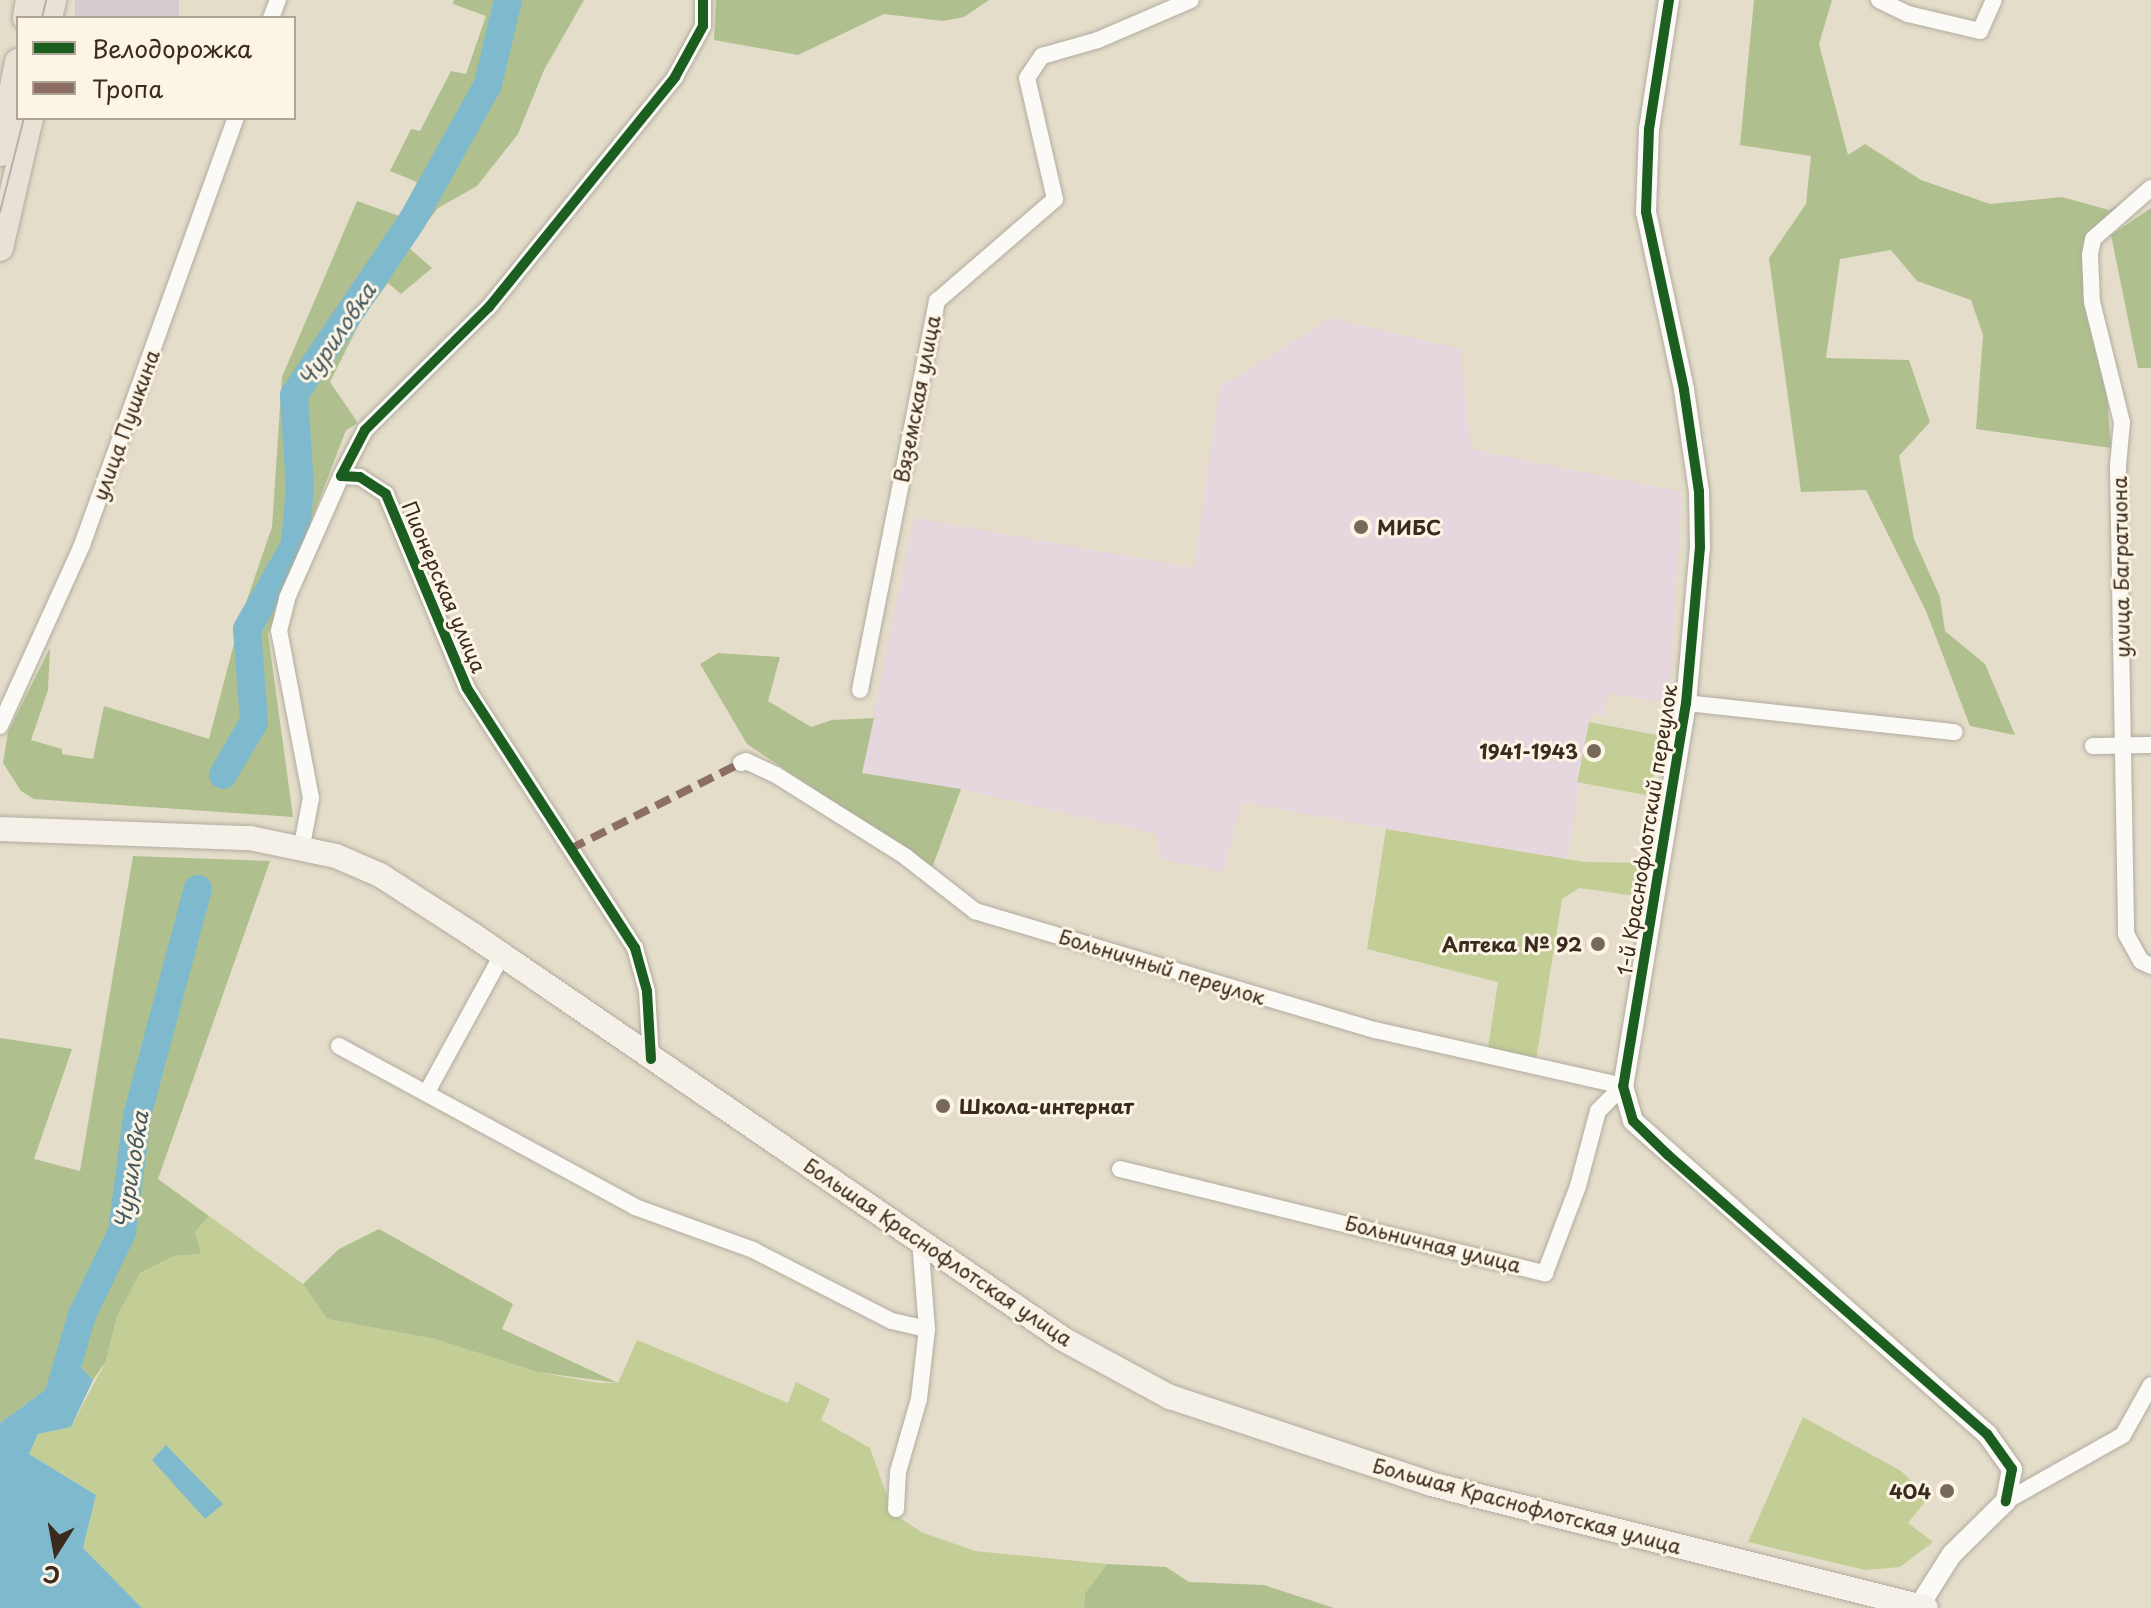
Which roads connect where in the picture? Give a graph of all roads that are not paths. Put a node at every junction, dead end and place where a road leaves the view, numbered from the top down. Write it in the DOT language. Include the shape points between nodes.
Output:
graph roads {
  1 [pos="703,0"];
  2 [pos="1191,0"];
  3 [pos="1669,0"];
  4 [pos="1879,0"];
  5 [pos="1994,0"];
  6 [pos="1160,5"];
  7 [pos="16,72"];
  8 [pos="30,120"];
  9 [pos="235,120"];
  10 [pos="0,153"];
  11 [pos="2151,188"];
  12 [pos="0,248"];
  13 [pos="341,476"];
  14 [pos="860,690"];
  15 [pos="1686,703"];
  16 [pos="0,726"];
  17 [pos="1954,732"];
  18 [pos="2124,745"];
  19 [pos="2151,745"];
  20 [pos="2093,746"];
  21 [pos="741,763"];
  22 [pos="0,829"];
  23 [pos="302,845"];
  24 [pos="502,955"];
  25 [pos="2151,966"];
  26 [pos="339,1046"];
  27 [pos="651,1059"];
  28 [pos="1623,1086"];
  29 [pos="427,1092"];
  30 [pos="1120,1169"];
  31 [pos="920,1241"];
  32 [pos="927,1329"];
  33 [pos="2151,1385"];
  34 [pos="2006,1501"];
  35 [pos="896,1509"];
  36 [pos="1922,1607"];
  1 -- 13 [label="street" via="703,26 675,77 489,307 365,430"];
  2 -- 6 [label="street, Вяземская улица"];
  3 -- 15 [label="street, 1-й Краснофлотский переулок" via="1645,171 1646,212 1684,390 1699,491 1700,547"];
  4 -- 5 [label="street" via="1908,14 1980,31"];
  6 -- 14 [label="street, Вяземская улица" via="1098,40 1042,56 1027,78 1055,199 937,301"];
  7 -- 10 [label="main road"];
  8 -- 12 [label="main road"];
  9 -- 16 [label="street, улица Пушкина" via="82,545"];
  11 -- 18 [label="street, улица Багратиона" via="2093,239 2090,255 2092,302 2122,422 2118,466"];
  13 -- 23 [label="street" via="287,598 279,631 311,798"];
  13 -- 27 [label="street, Пионерская улица" via="360,477 386,494 467,688 635,948 647,991"];
  15 -- 17 [label="street"];
  15 -- 28 [label="street, 1-й Краснофлотский переулок"];
  18 -- 19 [label="street"];
  18 -- 20 [label="street"];
  18 -- 25 [label="street, улица Багратиона" via="2126,934 2141,961"];
  21 -- 28 [label="street, Больничный переулок" via="776,775 893,848 975,911 1375,1030"];
  22 -- 23 [label="main road, Большая Краснофлотская улица"];
  23 -- 24 [label="main road, Большая Краснофлотская улица" via="380,875"];
  24 -- 27 [label="main road, Большая Краснофлотская улица"];
  24 -- 29 [label="street"];
  26 -- 29 [label="street"];
  27 -- 31 [label="main road, Большая Краснофлотская улица"];
  28 -- 30 [label="street, Больничная улица" via="1598,1111 1578,1186 1545,1273"];
  28 -- 34 [label="street, 1-й Краснофлотский переулок" via="1633,1121 1668,1155 1987,1434 2012,1469"];
  29 -- 32 [label="street" via="635,1207 753,1250 892,1321"];
  31 -- 32 [label="street"];
  31 -- 36 [label="main road, Большая Краснофлотская улица" via="1063,1339 1170,1397 1255,1429 1431,1484"];
  32 -- 35 [label="street" via="919,1399 898,1472"];
  33 -- 34 [label="street" via="2123,1435"];
  34 -- 36 [label="street" via="1952,1554"];
}
